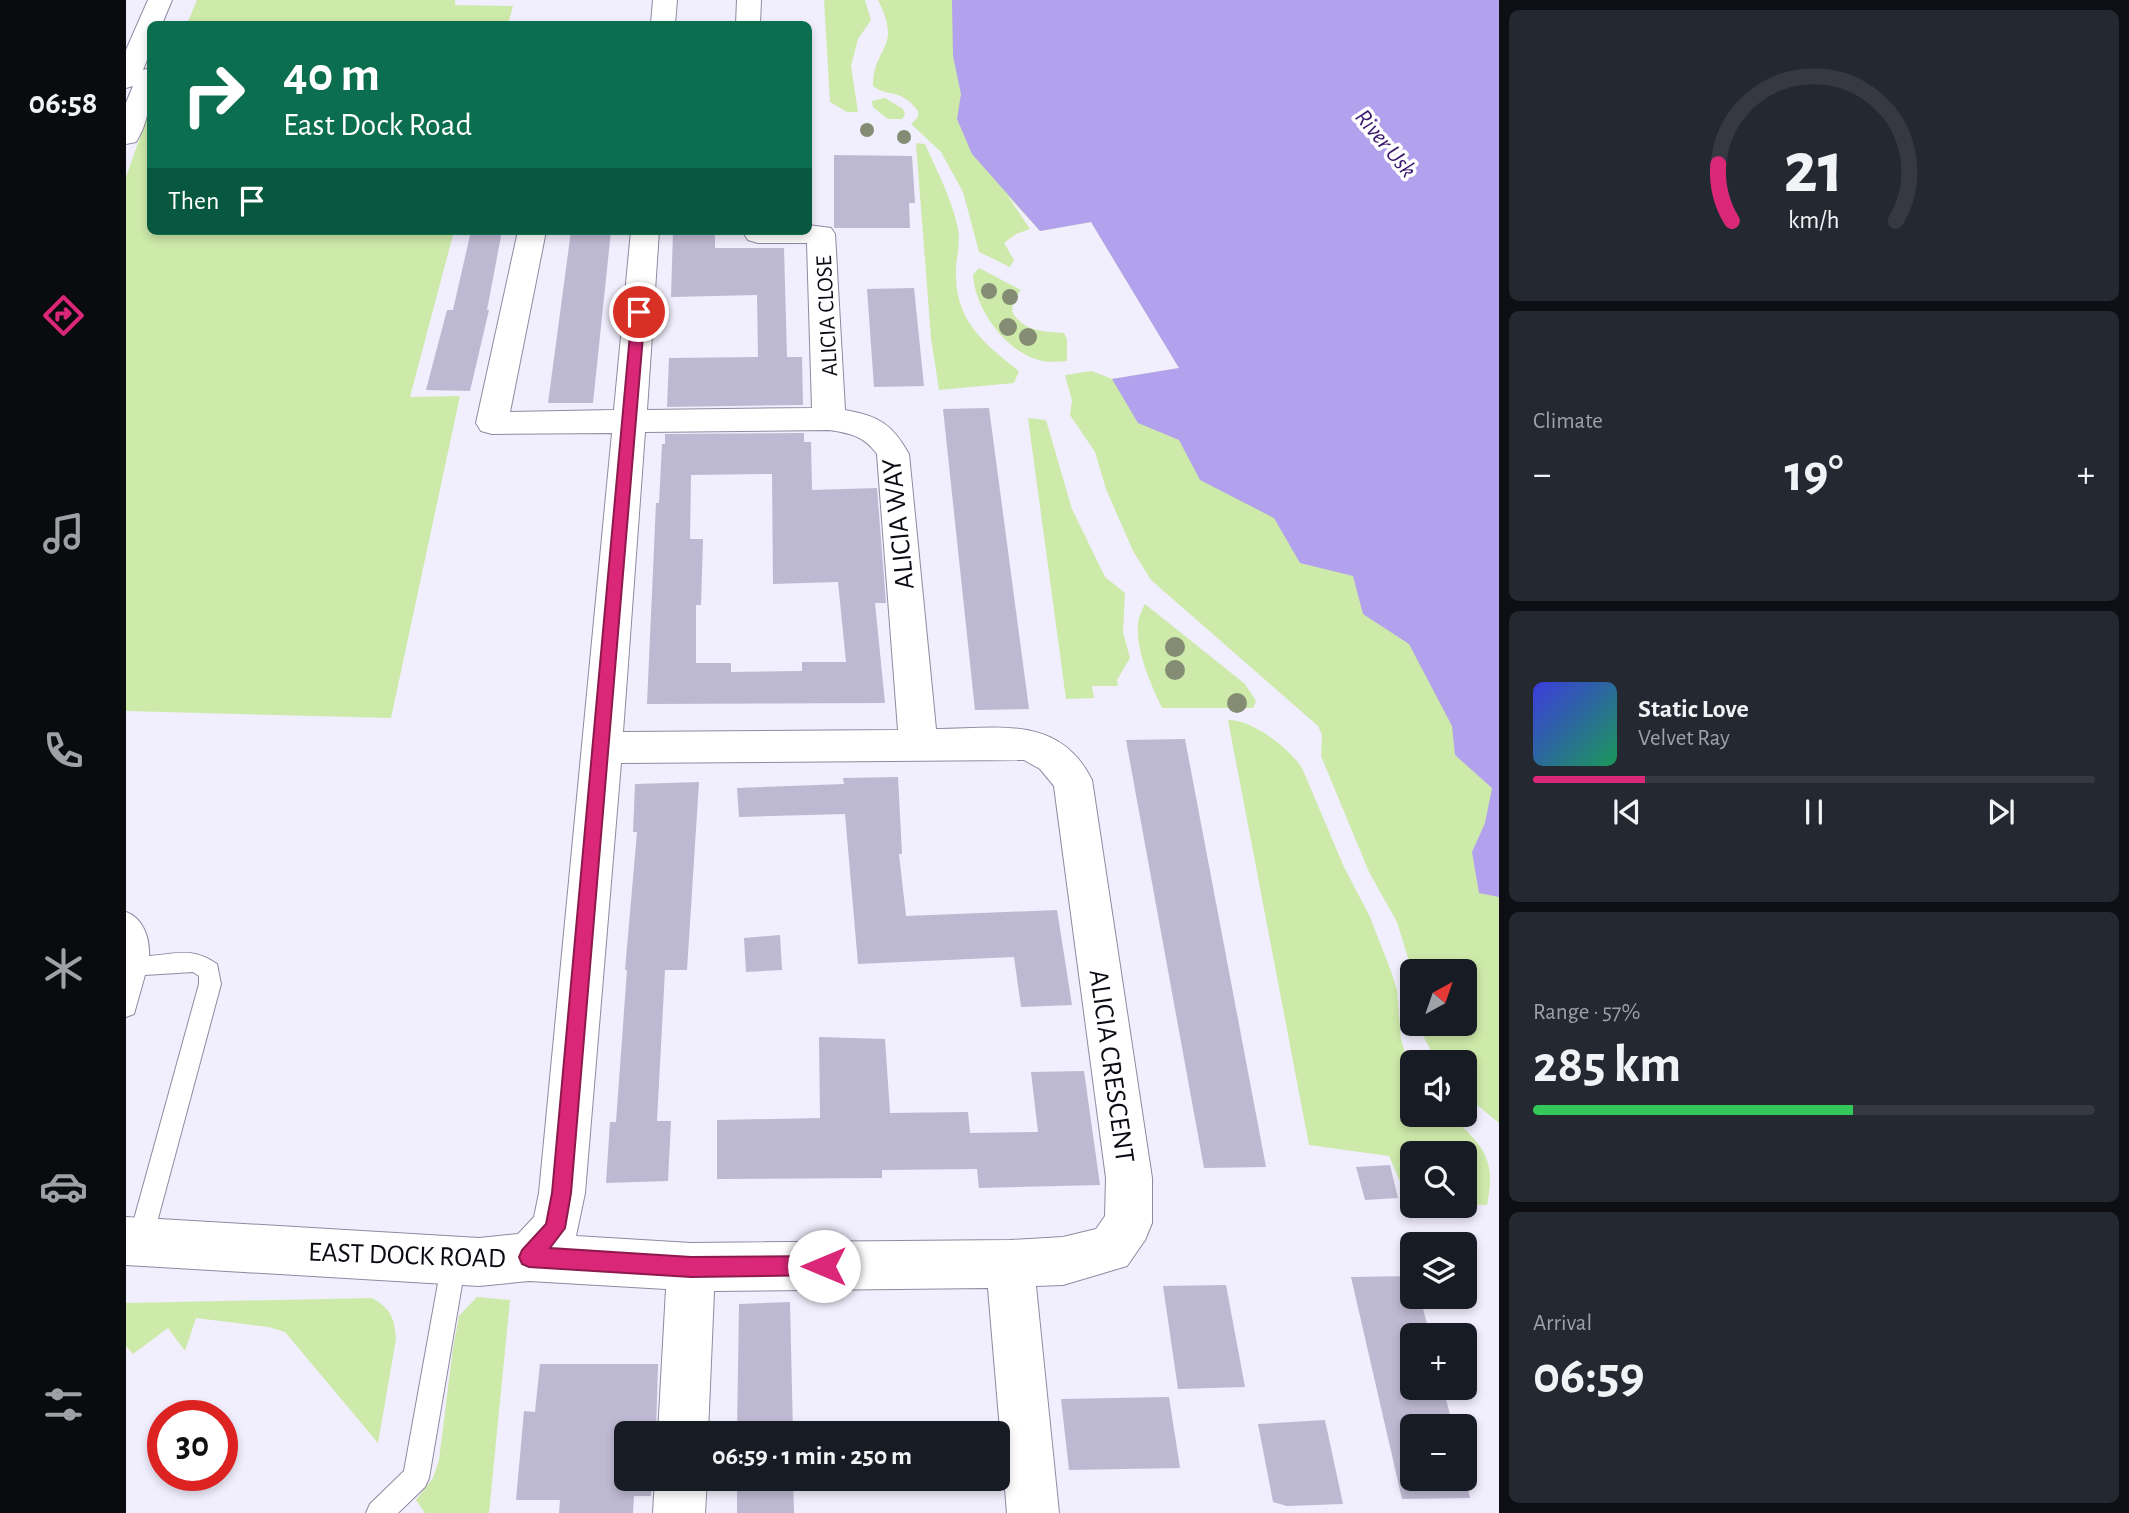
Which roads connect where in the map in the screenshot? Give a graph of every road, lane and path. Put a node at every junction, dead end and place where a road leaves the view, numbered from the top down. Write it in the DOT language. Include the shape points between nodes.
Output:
graph roads {
  1 [pos="160,0"];
  2 [pos="181,0"];
  3 [pos="665,0"];
  4 [pos="748,0"];
  5 [pos="151,21"];
  6 [pos="172,21"];
  7 [pos="663,21"];
  8 [pos="748,21"];
  9 [pos="147,31"];
  10 [pos="126,80"];
  11 [pos="147,84"];
  12 [pos="126,136"];
  13 [pos="812,234"];
  14 [pos="531,235"];
  15 [pos="645,235"];
  16 [pos="829,419"];
  17 [pos="630,420"];
  18 [pos="918,744"];
  19 [pos="603,748"];
  20 [pos="126,921"];
  21 [pos="135,966"];
  22 [pos="126,1007"];
  23 [pos="133,1242"];
  24 [pos="529,1257"];
  25 [pos="454,1260"];
  26 [pos="1010,1264"];
  27 [pos="691,1267"];
  28 [pos="684,1421"];
  29 [pos="680,1491"];
  30 [pos="379,1513"];
  31 [pos="679,1513"];
  32 [pos="1032,1513"];
  1 -- 5 [label="street"];
  2 -- 6 [label="street"];
  3 -- 7 [label="street"];
  4 -- 8 [label="street"];
  9 -- 10 [label="street"];
  11 -- 12 [label="street"];
  13 -- 16 [label="street, ALICIA CLOSE" via="821,234"];
  14 -- 17 [label="street, ALICIA WAY" via="492,423"];
  15 -- 17 [label="street, EAST DOCK ROAD"];
  16 -- 17 [label="street, ALICIA WAY"];
  16 -- 18 [label="street, ALICIA WAY" via="864,424 883,435 893,454"];
  17 -- 19 [label="street, EAST DOCK ROAD"];
  18 -- 19 [label="street, ALICIA CRESCENT"];
  18 -- 26 [label="street, ALICIA CRESCENT" via="1030,744 1054,758 1073,779 1129,1178 1128,1223 1110,1249 1063,1261"];
  19 -- 24 [label="street, EAST DOCK ROAD" via="562,1193 555,1228"];
  20 -- 21 [label="lane" via="140,942"];
  21 -- 22 [label="lane"];
  21 -- 23 [label="lane" via="197,962 209,971 210,984"];
  23 -- 25 [label="street, EAST DOCK ROAD"];
  24 -- 25 [label="street, EAST DOCK ROAD"];
  24 -- 27 [label="street, ALICIA CRESCENT"];
  25 -- 30 [label="lane" via="416,1478"];
  26 -- 27 [label="street, ALICIA CRESCENT"];
  26 -- 32 [label="street"];
  27 -- 28 [label="street"];
  29 -- 31 [label="street"];
}
